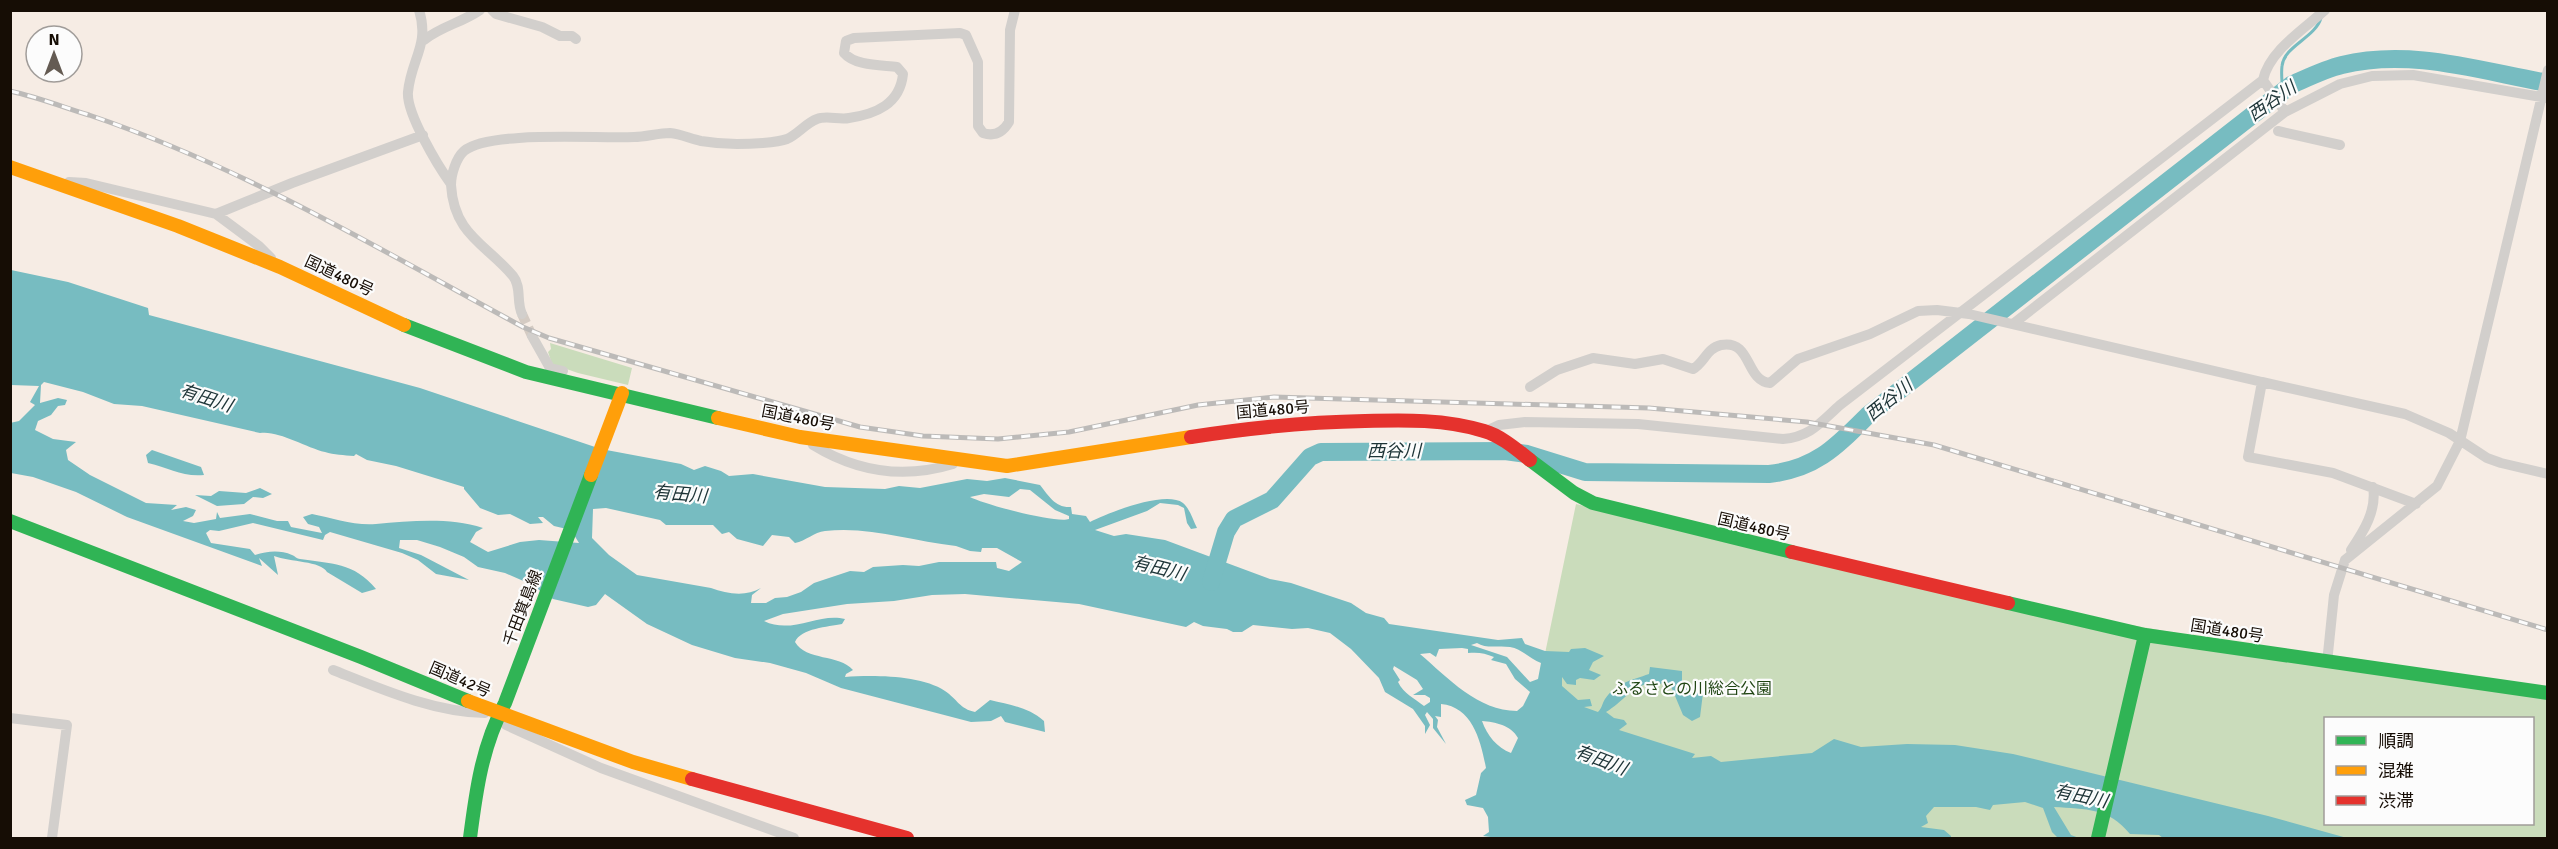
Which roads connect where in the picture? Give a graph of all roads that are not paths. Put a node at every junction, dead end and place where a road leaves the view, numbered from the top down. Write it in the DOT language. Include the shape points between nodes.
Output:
graph roads {
  1 [pos="418,10"];
  2 [pos="480,10"];
  3 [pos="492,10"];
  4 [pos="1015,10"];
  5 [pos="2325,10"];
  6 [pos="576,39"];
  7 [pos="423,40"];
  8 [pos="2547,70"];
  9 [pos="2263,80"];
  10 [pos="2544,98"];
  11 [pos="2285,112"];
  12 [pos="2278,131"];
  13 [pos="423,135"];
  14 [pos="2340,145"];
  15 [pos="13,166"];
  16 [pos="51,181"];
  17 [pos="451,184"];
  18 [pos="216,214"];
  19 [pos="280,267"];
  20 [pos="1965,313"];
  21 [pos="522,314"];
  22 [pos="2010,323"];
  23 [pos="532,336"];
  24 [pos="2262,382"];
  25 [pos="1530,387"];
  26 [pos="619,397"];
  27 [pos="1485,431"];
  28 [pos="800,436"];
  29 [pos="2460,441"];
  30 [pos="963,461"];
  31 [pos="2547,474"];
  32 [pos="2373,487"];
  33 [pos="2416,504"];
  34 [pos="10,521"];
  35 [pos="2345,560"];
  36 [pos="2144,641"];
  37 [pos="2327,663"];
  38 [pos="333,670"];
  39 [pos="2547,693"];
  40 [pos="500,712"];
  41 [pos="10,718"];
  42 [pos="881,836"];
  43 [pos="52,838"];
  44 [pos="470,838"];
  45 [pos="794,838"];
  46 [pos="907,838"];
  47 [pos="2098,838"];
  1 -- 7 [label="street"];
  2 -- 7 [label="street"];
  3 -- 6 [label="street"];
  4 -- 17 [label="street" via="1010,30 1009,122 994,135 983,133 978,126 978,62 966,35 854,38 843,47 847,57 897,67 903,74 894,100 883,108 848,118 817,118 786,140 737,144 670,133 506,140 464,152"];
  5 -- 9 [label="street" via="2282,49"];
  7 -- 13 [label="street" via="408,95 410,111"];
  8 -- 10 [label="street"];
  9 -- 11 [label="street"];
  9 -- 20 [label="street"];
  10 -- 11 [label="street" via="2426,77 2372,76 2340,84"];
  10 -- 29 [label="street"];
  11 -- 22 [label="street"];
  12 -- 14 [label="street"];
  13 -- 17 [label="street"];
  13 -- 18 [label="street"];
  15 -- 16 [label="main road, 国道480号"];
  16 -- 18 [label="street" via="86,183"];
  16 -- 19 [label="main road, 国道480号"];
  17 -- 21 [label="street" via="466,232 514,277"];
  18 -- 19 [label="street"];
  19 -- 26 [label="main road, 国道480号" via="490,359"];
  20 -- 22 [label="street"];
  20 -- 25 [label="street" via="1918,311 1870,334 1798,359 1770,382 1756,375 1743,350 1725,344 1710,350 1693,369 1664,359 1635,363 1593,358 1557,370"];
  20 -- 27 [label="street" via="1840,405 1808,434 1797,438 1638,424 1525,422"];
  22 -- 24 [label="street"];
  23 -- 26 [label="street" via="550,368 615,384"];
  24 -- 29 [label="street" via="2405,414"];
  24 -- 32 [label="street" via="2248,457 2333,473"];
  26 -- 28 [label="main road, 国道480号"];
  26 -- 40 [label="main road, 千田箕島線"];
  27 -- 30 [label="main road, 国道480号" via="1429,421 1318,422 1246,428 1017,465"];
  27 -- 36 [label="main road, 国道480号" via="1511,444 1564,486 1593,503"];
  28 -- 30 [label="main road, 国道480号"];
  28 -- 30 [label="street" via="840,458 881,472 918,472"];
  29 -- 31 [label="street" via="2501,463"];
  29 -- 33 [label="street" via="2437,486"];
  32 -- 33 [label="street"];
  32 -- 35 [label="street" via="2374,504"];
  33 -- 35 [label="street"];
  34 -- 40 [label="main road, 国道42号"];
  35 -- 37 [label="street" via="2334,595"];
  36 -- 37 [label="main road, 国道480号"];
  36 -- 47 [label="main road"];
  37 -- 39 [label="main road, 国道480号"];
  38 -- 40 [label="street" via="401,696 469,713"];
  40 -- 42 [label="main road, 国道42号" via="633,762"];
  40 -- 44 [label="main road, 千田箕島線" via="481,763"];
  40 -- 45 [label="street" via="510,728 601,768"];
  41 -- 43 [label="street" via="67,725"];
  42 -- 46 [label="main road, 国道42号"];
}
